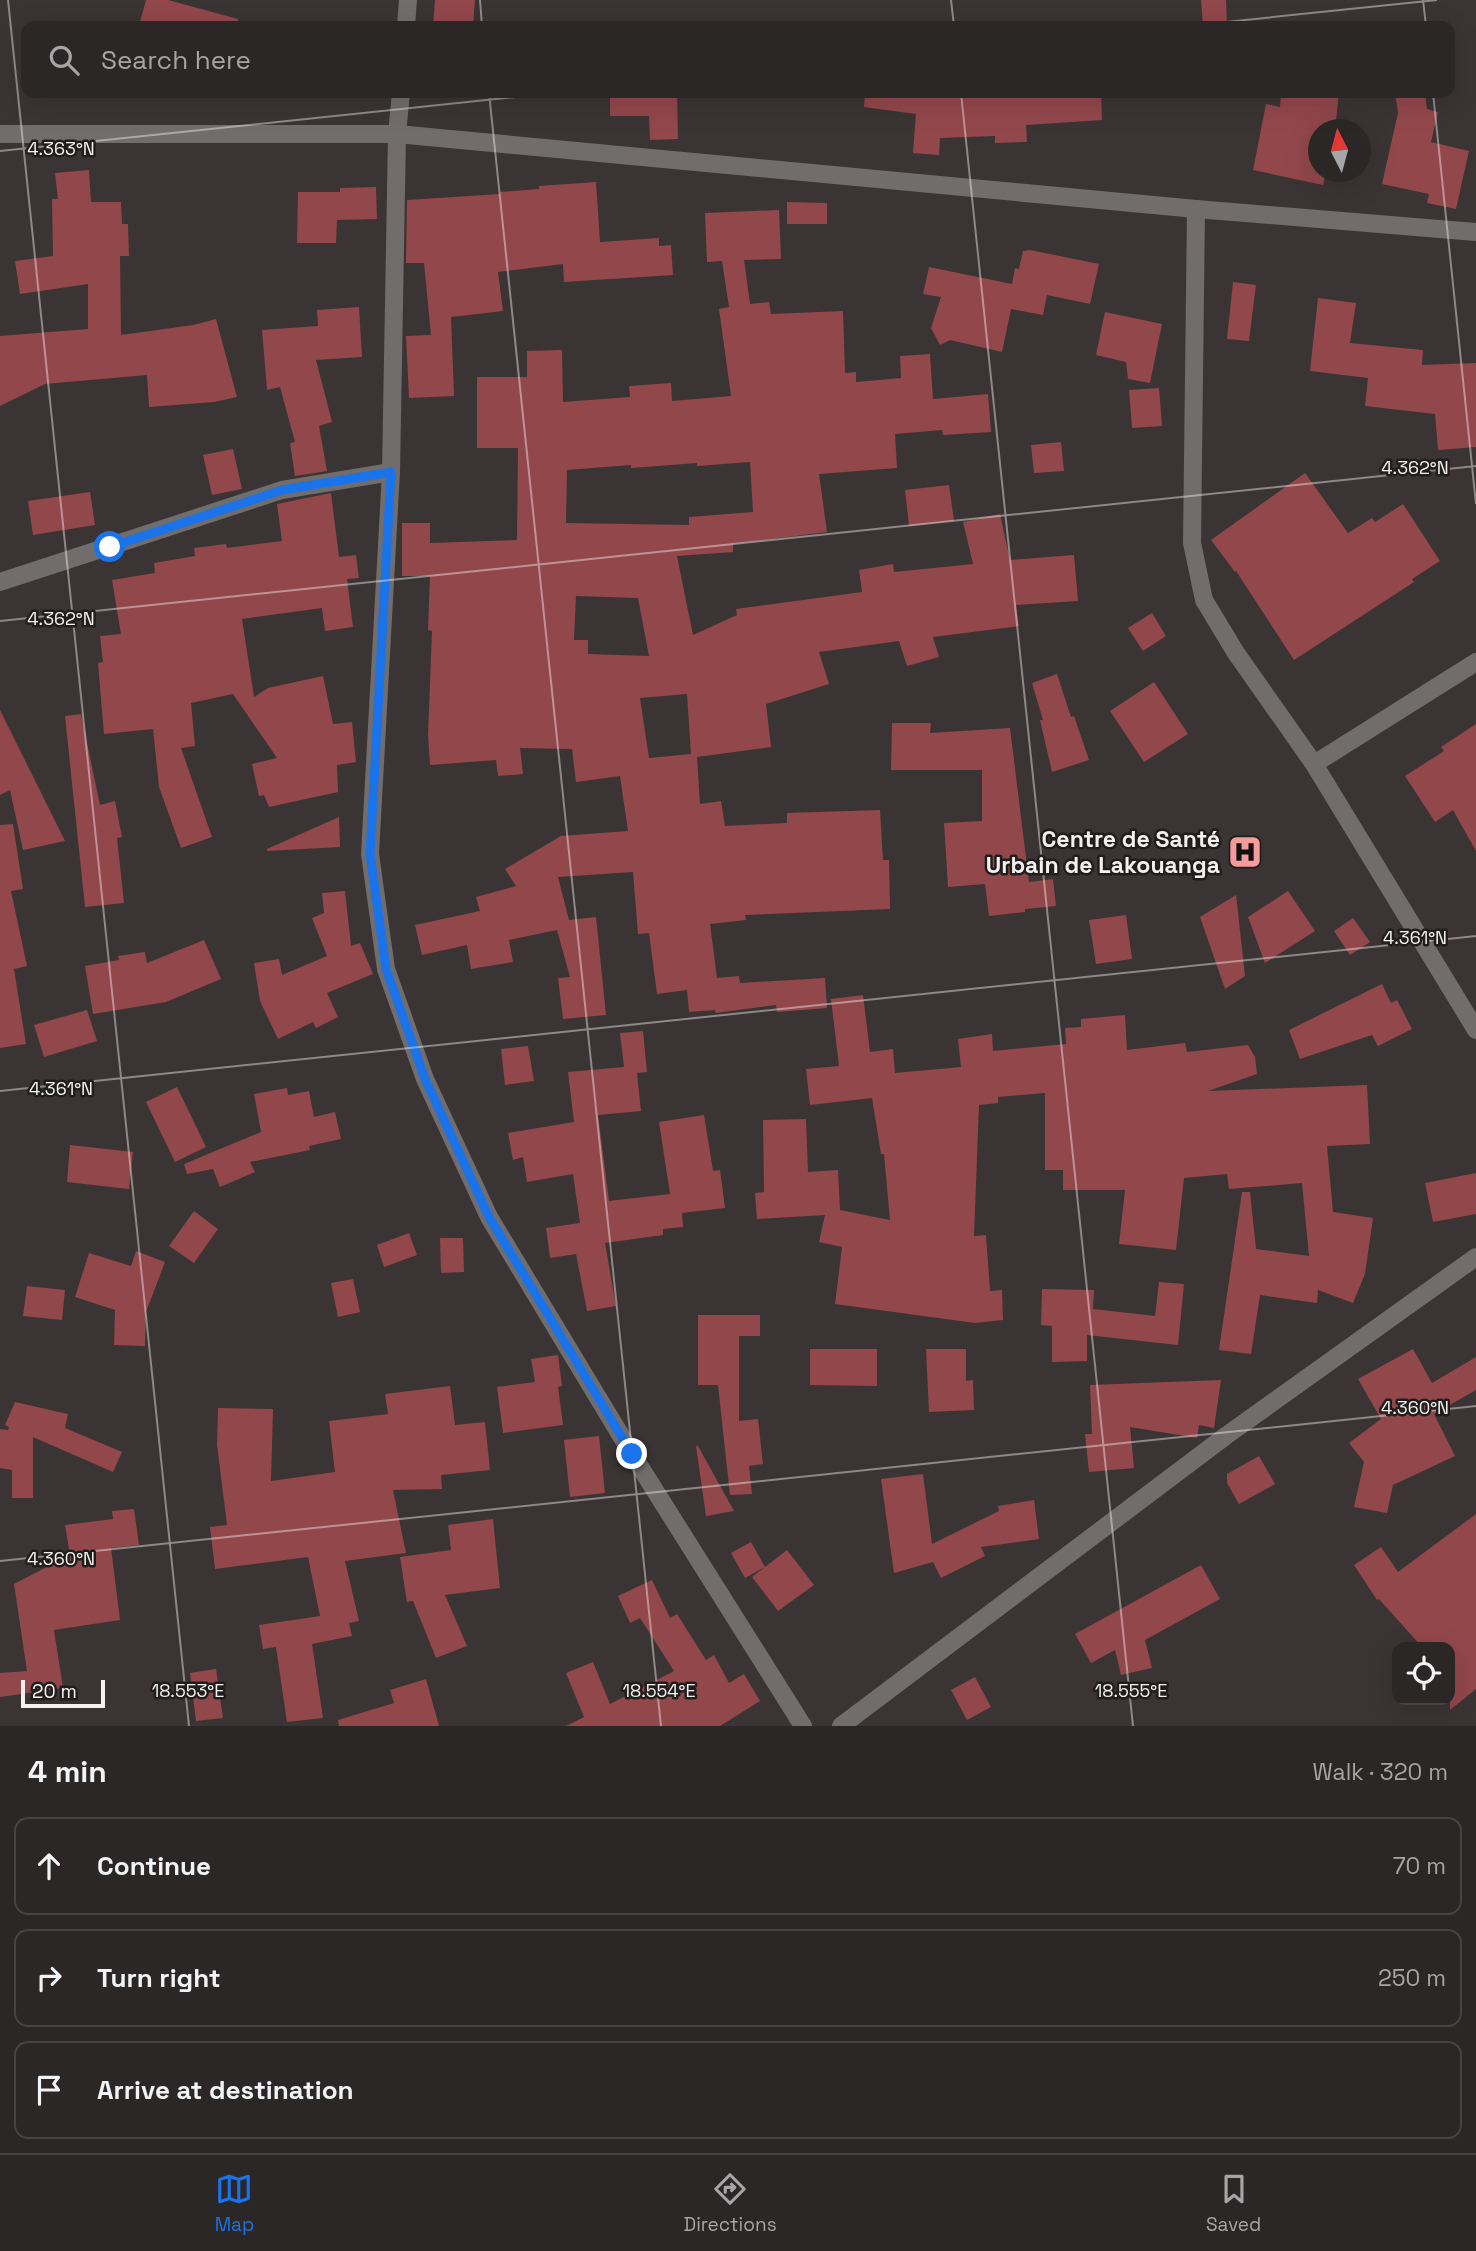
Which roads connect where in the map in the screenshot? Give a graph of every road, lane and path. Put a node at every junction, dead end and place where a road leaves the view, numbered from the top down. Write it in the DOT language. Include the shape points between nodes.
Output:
graph roads {
  1 [pos="408,0"];
  2 [pos="406,21"];
  3 [pos="401,98"];
  4 [pos="0,134"];
  5 [pos="397,134"];
  6 [pos="1196,209"];
  7 [pos="1476,232"];
  8 [pos="391,472"];
  9 [pos="0,582"];
  10 [pos="1476,662"];
  11 [pos="1314,764"];
  12 [pos="1476,1030"];
  13 [pos="1476,1258"];
  14 [pos="803,1726"];
  15 [pos="841,1726"];
  1 -- 2 [label="street"];
  3 -- 5 [label="street"];
  4 -- 5 [label="street"];
  5 -- 6 [label="street"];
  5 -- 8 [label="street"];
  6 -- 7 [label="street"];
  6 -- 11 [label="street" via="1192,543 1203,600"];
  8 -- 9 [label="street" via="282,490"];
  8 -- 14 [label="street" via="370,854 386,969 425,1079 489,1217"];
  10 -- 11 [label="street"];
  11 -- 12 [label="street"];
  13 -- 15 [label="street" via="1227,1435"];
}
